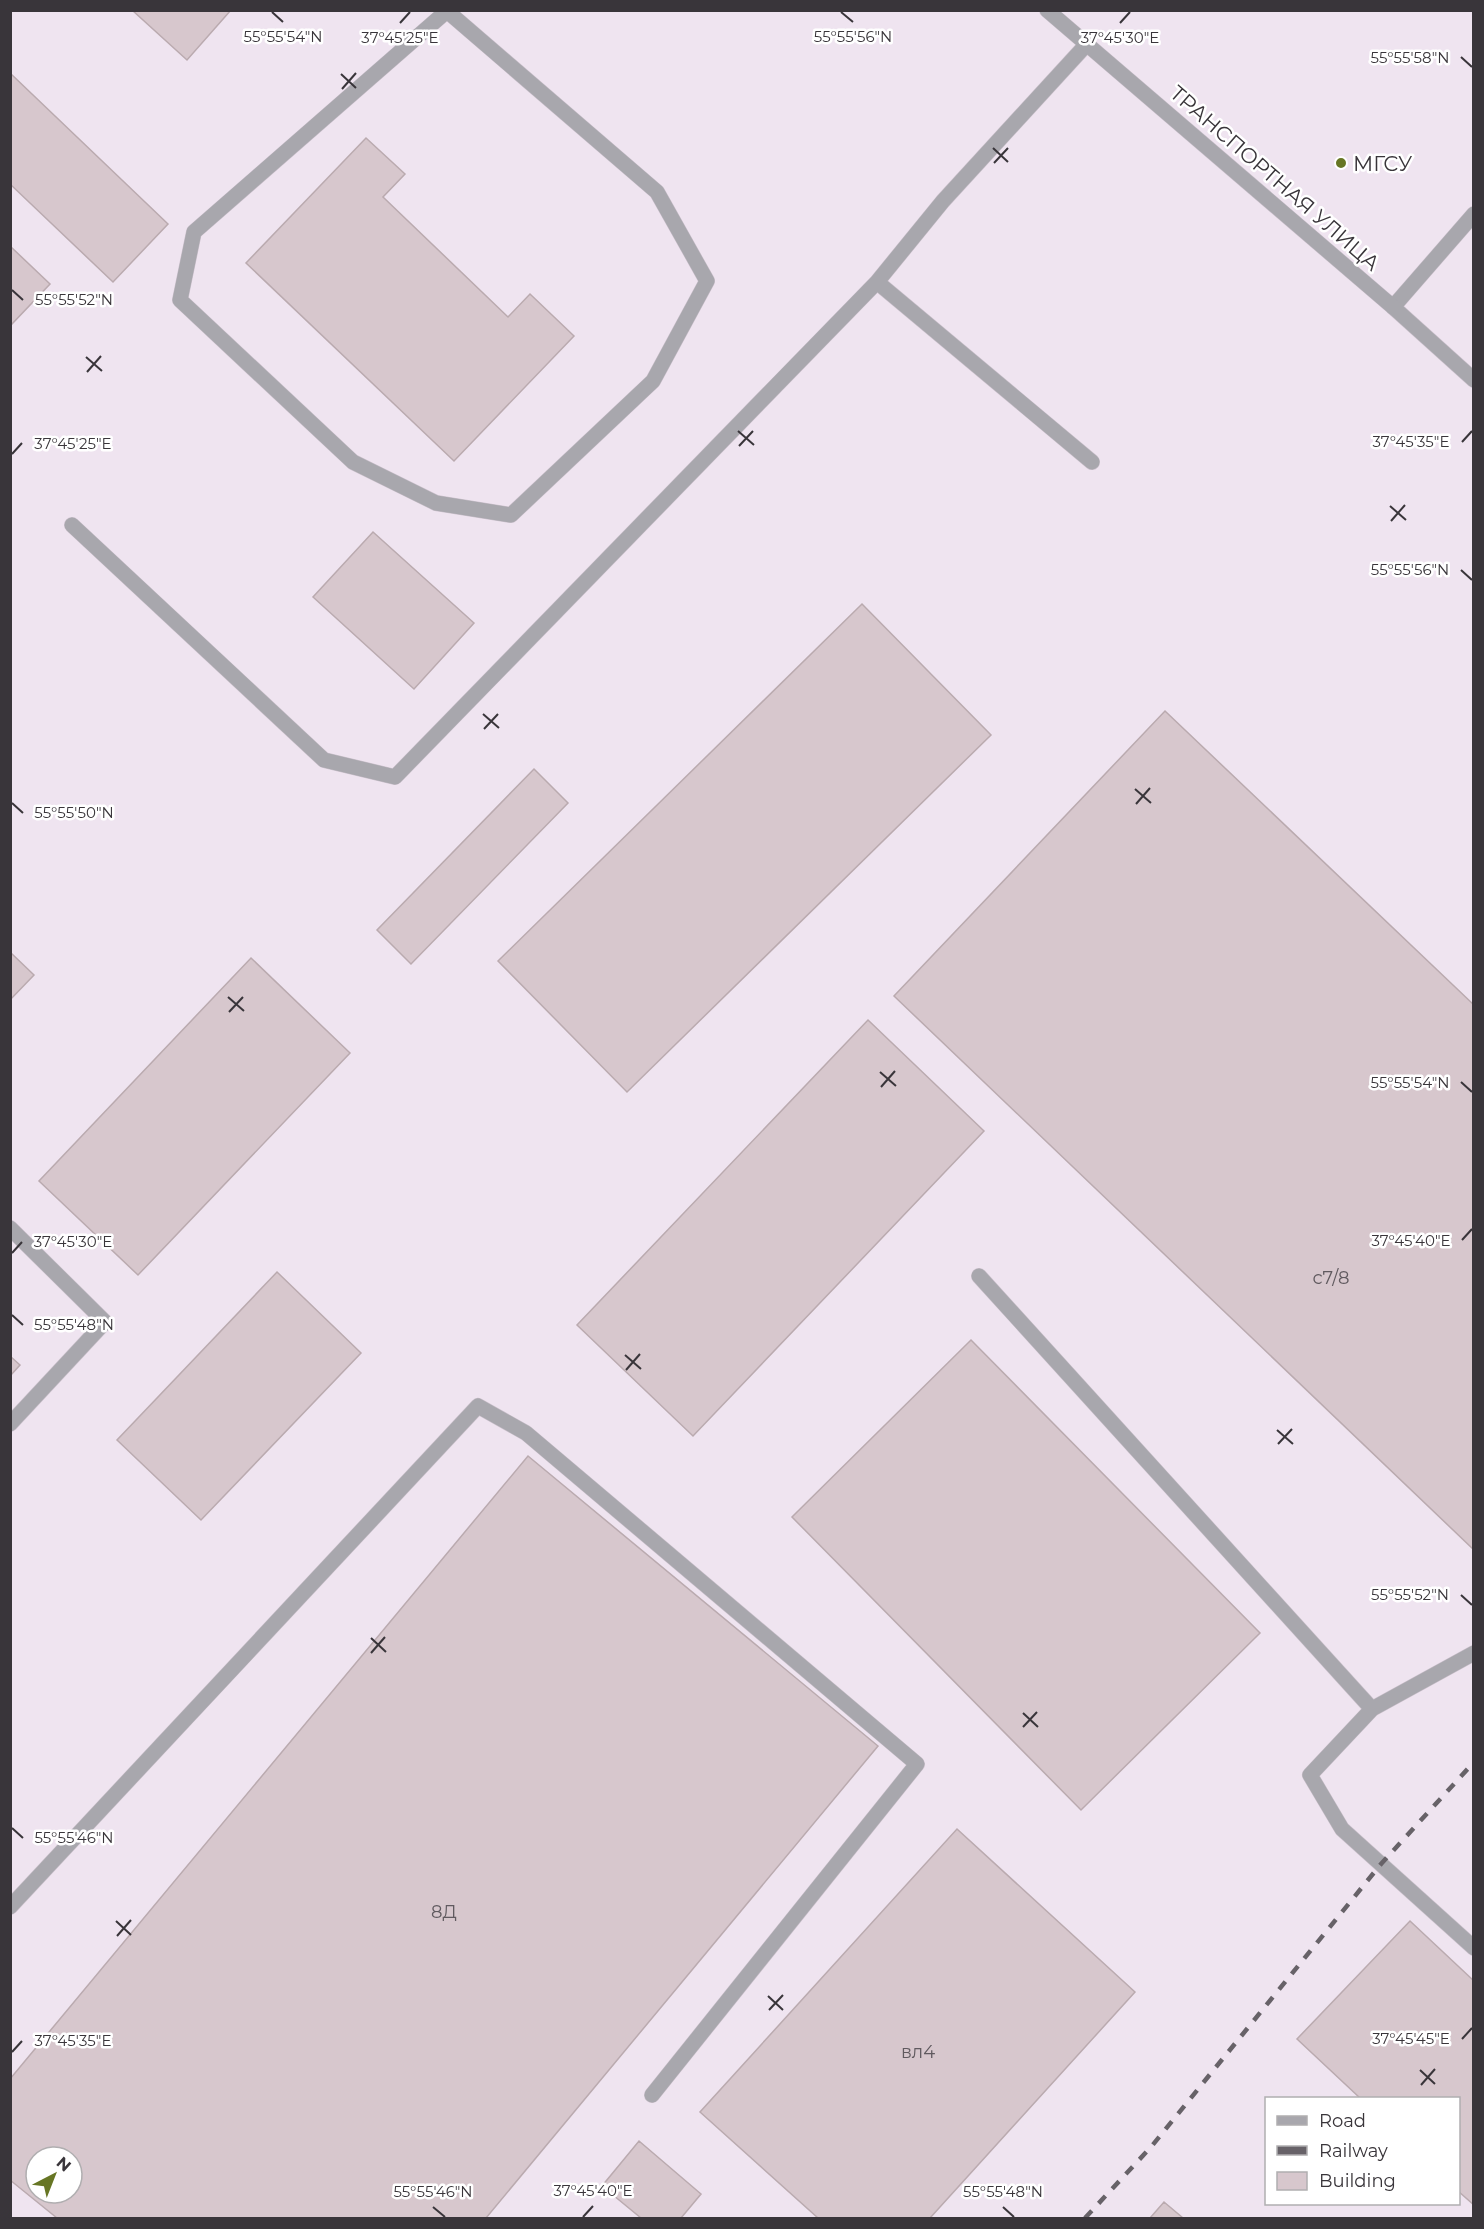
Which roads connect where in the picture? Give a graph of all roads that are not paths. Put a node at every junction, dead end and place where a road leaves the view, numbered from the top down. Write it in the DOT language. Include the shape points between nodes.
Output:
graph roads {
  1 [pos="1047,10"];
  2 [pos="448,11"];
  3 [pos="1086,45"];
  4 [pos="1473,214"];
  5 [pos="877,282"];
  6 [pos="1393,307"];
  7 [pos="1473,380"];
  8 [pos="1092,462"];
  9 [pos="72,525"];
  10 [pos="10,1228"];
  11 [pos="979,1276"];
  12 [pos="10,1424"];
  13 [pos="1473,1653"];
  14 [pos="1372,1709"];
  15 [pos="10,1907"];
  16 [pos="1473,1948"];
  17 [pos="652,2095"];
  1 -- 3 [label="street, ТРАНСПОРТНАЯ УЛИЦА"];
  2 -- 2 [label="street" via="657,192 707,281 653,381 512,515 436,503 353,462 180,300 194,232"];
  3 -- 5 [label="street" via="943,201"];
  3 -- 6 [label="street, ТРАНСПОРТНАЯ УЛИЦА"];
  4 -- 6 [label="street"];
  5 -- 8 [label="street"];
  5 -- 9 [label="street" via="395,777 324,760"];
  6 -- 7 [label="street, ТРАНСПОРТНАЯ УЛИЦА"];
  10 -- 12 [label="street" via="105,1322"];
  11 -- 14 [label="street"];
  13 -- 14 [label="street"];
  14 -- 16 [label="street" via="1310,1775 1342,1829"];
  15 -- 17 [label="street" via="478,1406 526,1433 917,1764"];
}
